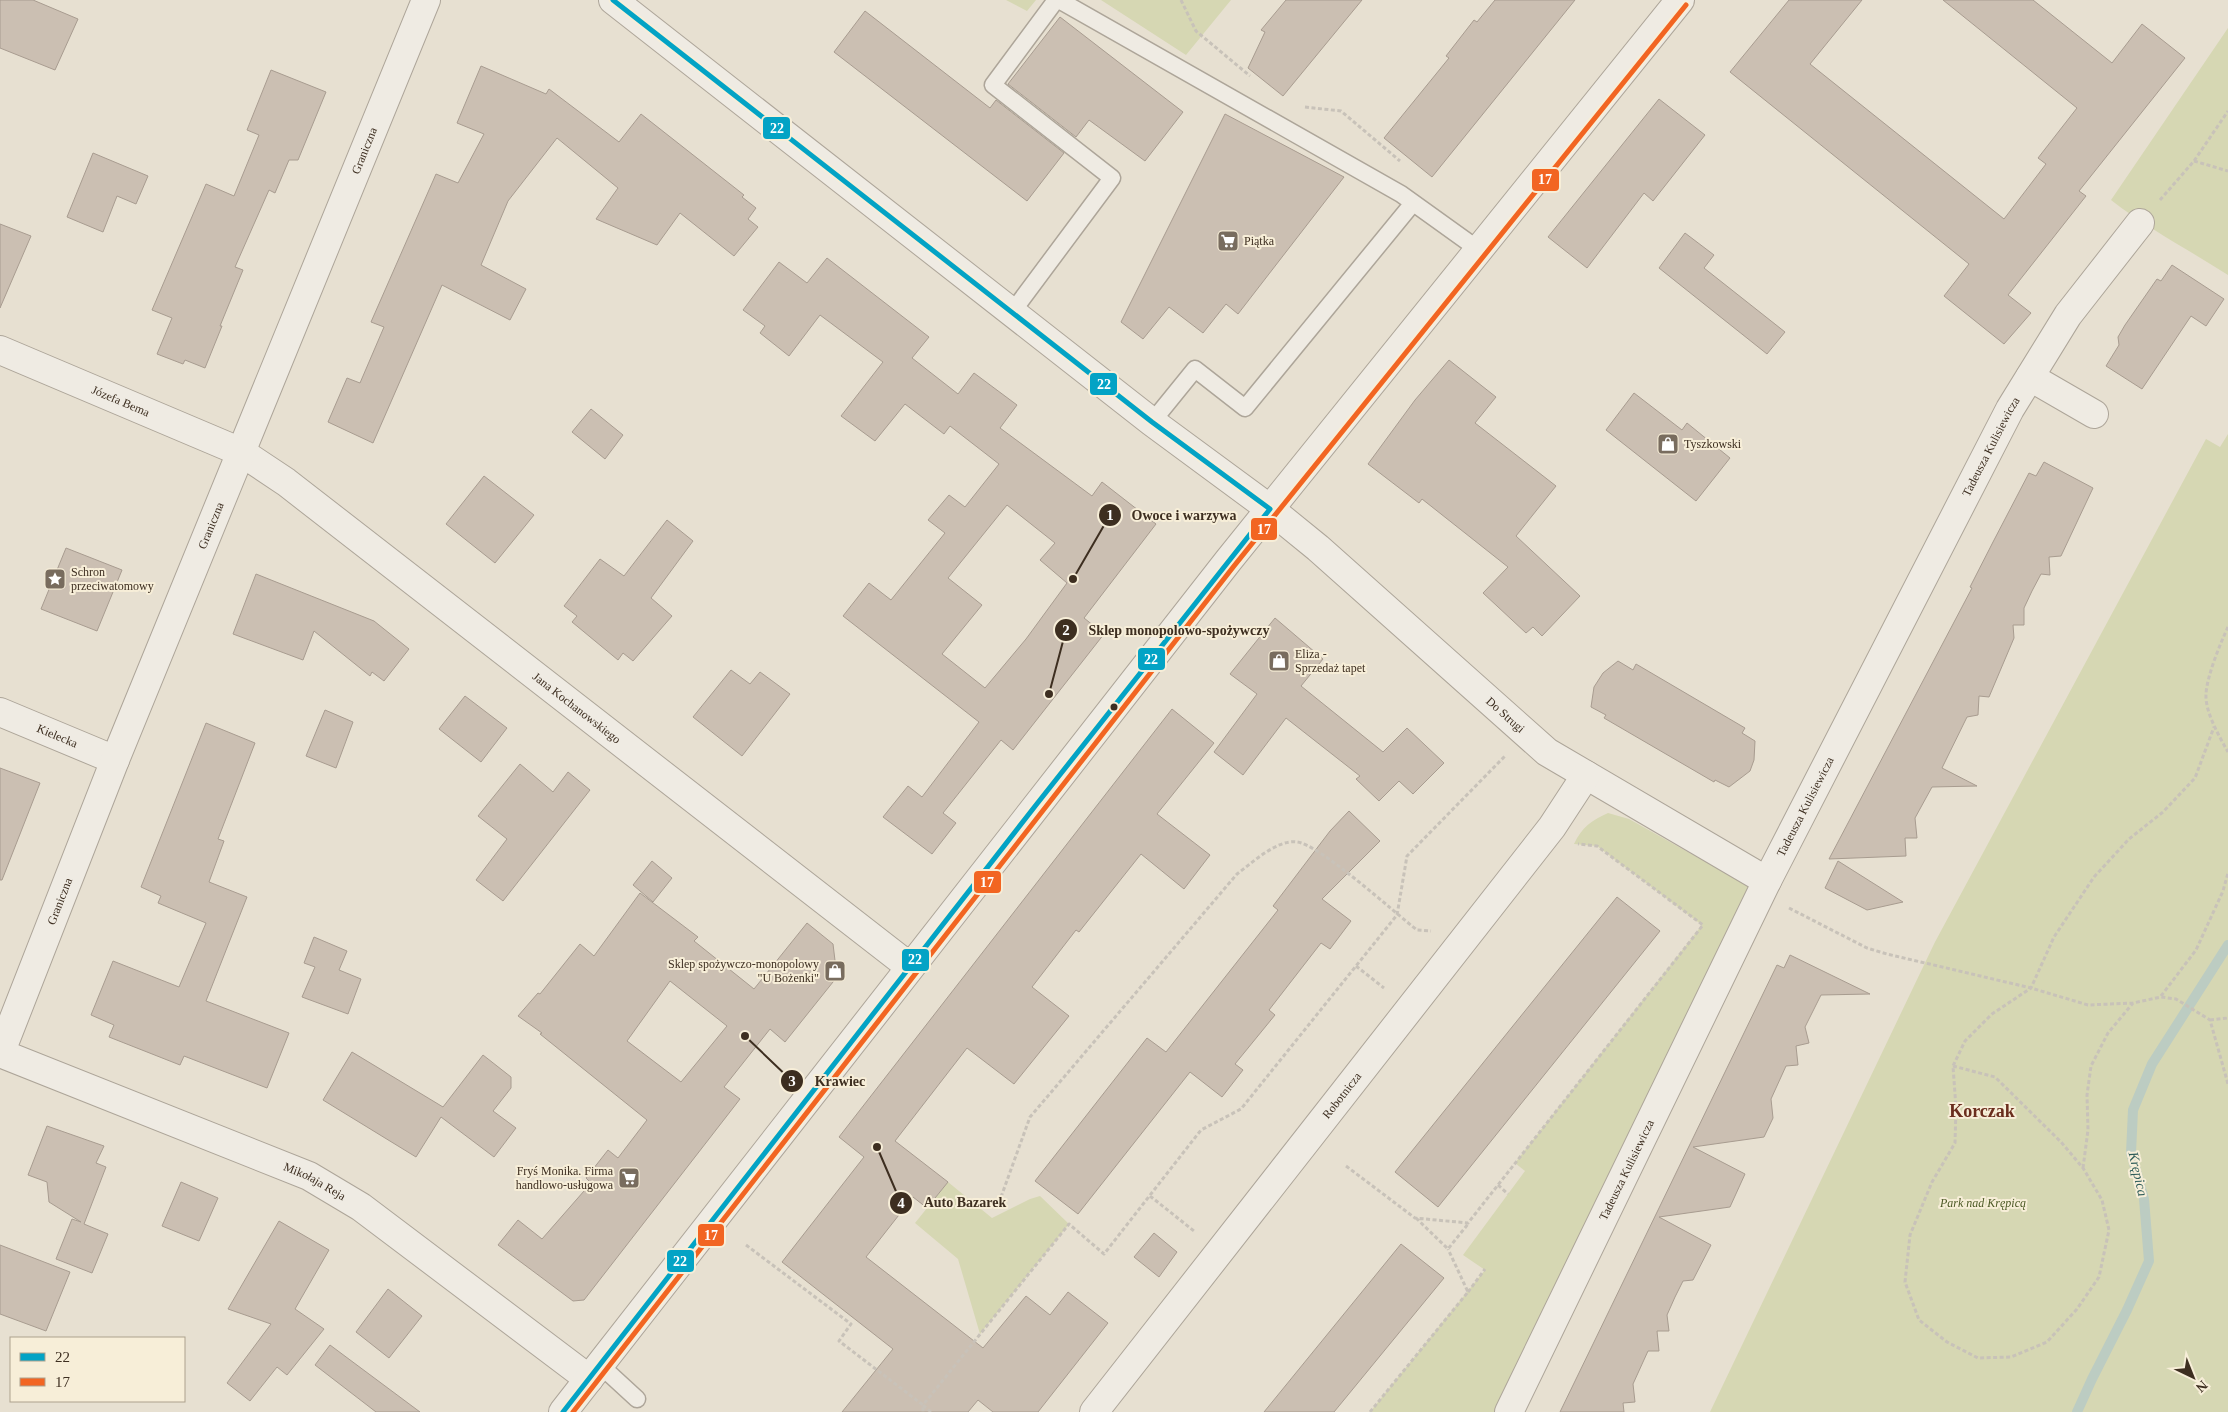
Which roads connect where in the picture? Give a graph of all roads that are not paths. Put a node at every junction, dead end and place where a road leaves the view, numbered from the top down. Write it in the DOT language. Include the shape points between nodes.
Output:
graph roads {
  1 [pos="426,0"];
  2 [pos="613,0"];
  3 [pos="1057,0"];
  4 [pos="1680,0"];
  5 [pos="1413,203"];
  6 [pos="2140,223"];
  7 [pos="1479,250"];
  8 [pos="1013,311"];
  9 [pos="0,350"];
  10 [pos="2030,377"];
  11 [pos="2094,414"];
  12 [pos="1152,422"];
  13 [pos="241,452"];
  14 [pos="1270,509"];
  15 [pos="0,712"];
  16 [pos="115,760"];
  17 [pos="1586,775"];
  18 [pos="1767,881"];
  19 [pos="910,966"];
  20 [pos="0,1054"];
  21 [pos="595,1372"];
  22 [pos="637,1399"];
  23 [pos="563,1412"];
  24 [pos="1094,1412"];
  25 [pos="1509,1412"];
  1 -- 13 [label="street, Graniczna"];
  2 -- 8 [label="street, Do Strugi"];
  3 -- 5 [label="lane"];
  3 -- 8 [label="lane" via="993,85 1112,178"];
  4 -- 7 [label="street"];
  5 -- 7 [label="lane"];
  5 -- 12 [label="lane" via="1245,408 1195,369"];
  6 -- 10 [label="street, Tadeusza Kulisiewicza" via="2068,315"];
  7 -- 14 [label="street"];
  8 -- 12 [label="street, Do Strugi"];
  9 -- 13 [label="street, Józefa Bema"];
  10 -- 11 [label="street"];
  10 -- 18 [label="street, Tadeusza Kulisiewicza" via="2010,409"];
  12 -- 14 [label="street, Do Strugi"];
  13 -- 16 [label="street, Graniczna"];
  13 -- 19 [label="street, Jana Kochanowskiego" via="286,482"];
  14 -- 17 [label="street, Do Strugi" via="1318,548 1526,735"];
  14 -- 19 [label="street"];
  15 -- 16 [label="street, Kielecka"];
  16 -- 20 [label="street, Graniczna"];
  17 -- 18 [label="street, Do Strugi"];
  17 -- 24 [label="street, Robotnicza" via="1552,827"];
  18 -- 25 [label="street, Tadeusza Kulisiewicza"];
  19 -- 21 [label="street"];
  20 -- 21 [label="street, Mikołaja Reja" via="309,1176 361,1207"];
  21 -- 22 [label="lane"];
  21 -- 23 [label="street"];
}
